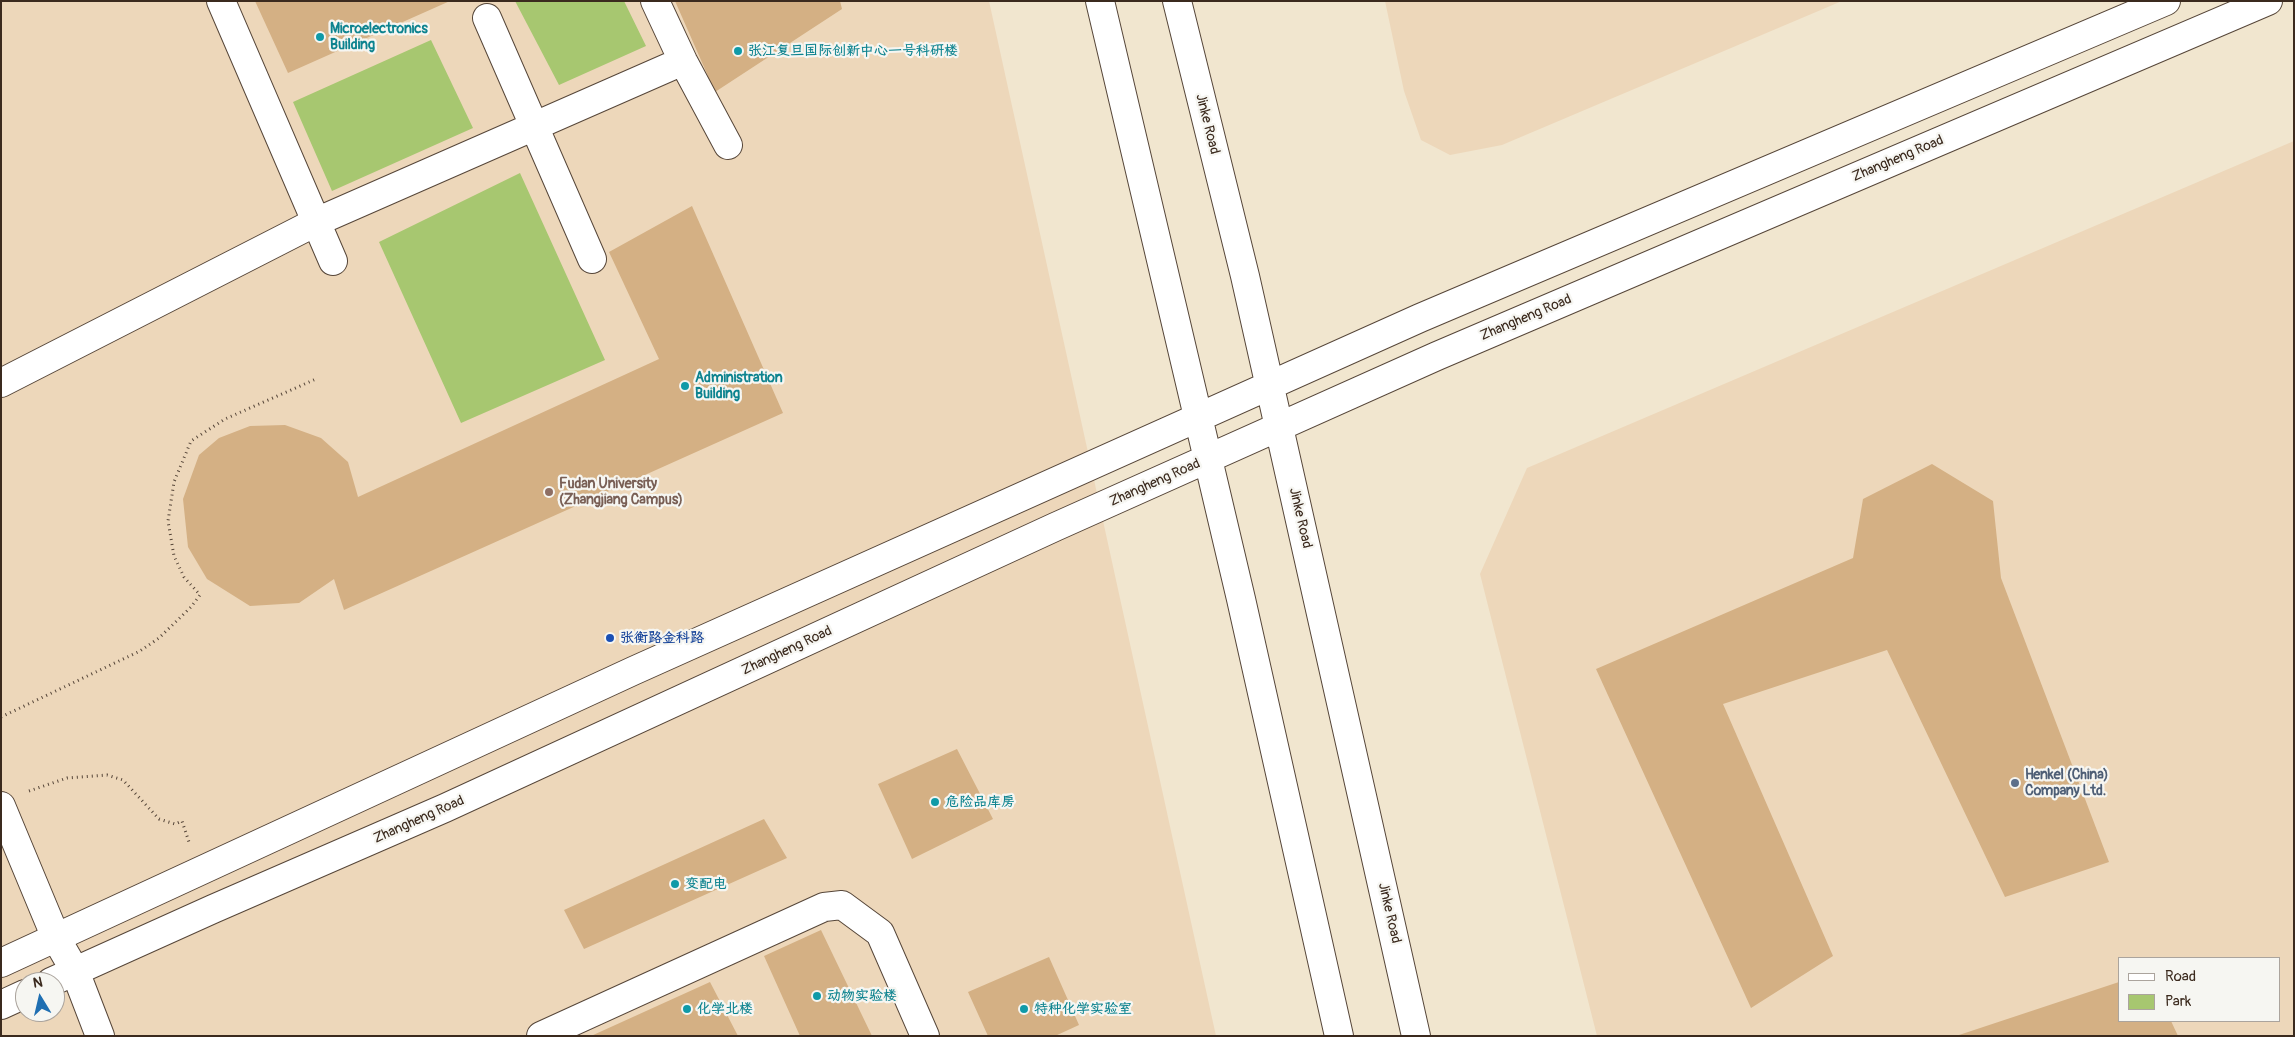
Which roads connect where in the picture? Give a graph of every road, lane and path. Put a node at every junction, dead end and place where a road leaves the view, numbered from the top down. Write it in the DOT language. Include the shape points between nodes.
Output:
graph roads {
  1 [pos="221,1"];
  2 [pos="655,1"];
  3 [pos="1100,1"];
  4 [pos="1177,1"];
  5 [pos="2166,1"];
  6 [pos="2268,1"];
  7 [pos="486,18"];
  8 [pos="683,61"];
  9 [pos="535,126"];
  10 [pos="728,145"];
  11 [pos="316,222"];
  12 [pos="592,259"];
  13 [pos="333,262"];
  14 [pos="316,379"];
  15 [pos="1,383"];
  16 [pos="1269,385"];
  17 [pos="1198,418"];
  18 [pos="1279,427"];
  19 [pos="1208,459"];
  20 [pos="1,717"];
  21 [pos="11,800"];
  22 [pos="198,872"];
  23 [pos="56,938"];
  24 [pos="1,963"];
  25 [pos="75,971"];
  26 [pos="65,976"];
  27 [pos="15,999"];
  28 [pos="1,1005"];
  29 [pos="100,1036"];
  30 [pos="541,1036"];
  31 [pos="925,1036"];
  32 [pos="1339,1036"];
  33 [pos="1416,1036"];
  1 -- 11 [label="main road"];
  2 -- 8 [label="main road"];
  3 -- 17 [label="main road"];
  4 -- 16 [label="main road, Jinke Road"];
  5 -- 16 [label="main road"];
  6 -- 18 [label="main road, Zhangheng Road" via="1446,352"];
  7 -- 9 [label="main road"];
  8 -- 9 [label="main road"];
  8 -- 10 [label="main road"];
  9 -- 11 [label="main road"];
  9 -- 12 [label="main road"];
  11 -- 13 [label="main road"];
  11 -- 15 [label="main road"];
  14 -- 20 [label="path" via="225,419 191,441 174,482 168,521 174,556 184,577 200,595 192,608 140,651"];
  16 -- 17 [label="main road"];
  16 -- 18 [label="main road, Jinke Road"];
  17 -- 19 [label="main road"];
  17 -- 22 [label="main road" via="642,667"];
  18 -- 19 [label="main road, Zhangheng Road"];
  18 -- 33 [label="main road, Jinke Road"];
  19 -- 25 [label="main road, Zhangheng Road" via="446,808"];
  19 -- 32 [label="main road"];
  21 -- 22 [label="path" via="67,778 107,775 122,780 159,818 175,824 182,821"];
  21 -- 23 [label="main road"];
  22 -- 23 [label="main road"];
  23 -- 24 [label="main road"];
  23 -- 25 [label="main road"];
  25 -- 26 [label="main road, Zhangheng Road"];
  25 -- 29 [label="main road"];
  27 -- 28 [label="main road"];
  30 -- 31 [label="main road" via="824,906 842,905 880,933"];
}
